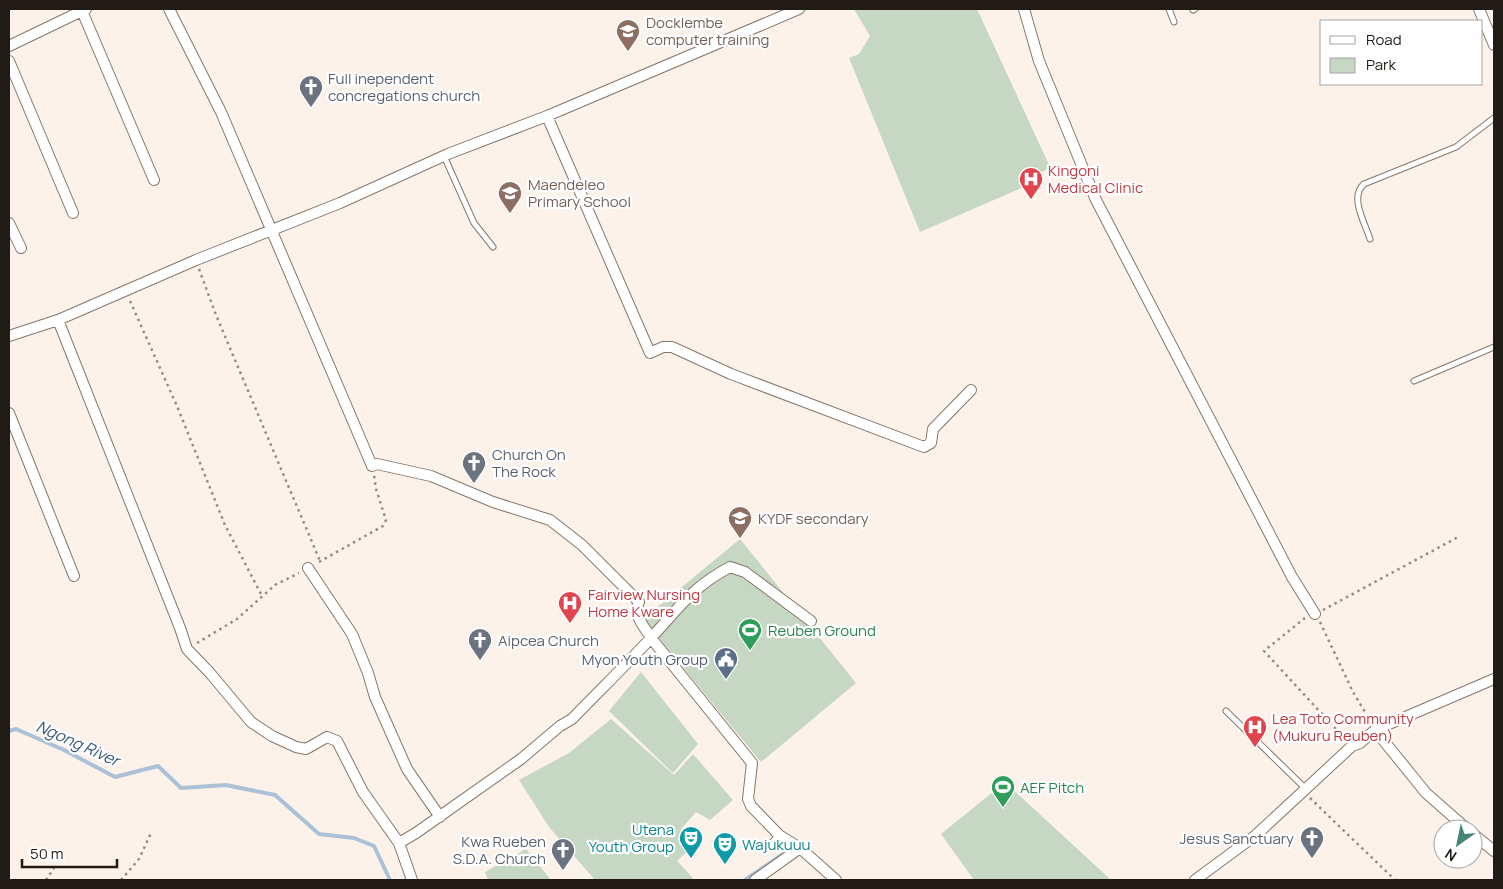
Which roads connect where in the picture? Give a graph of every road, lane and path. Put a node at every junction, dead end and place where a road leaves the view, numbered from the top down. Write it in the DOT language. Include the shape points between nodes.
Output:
graph roads {
  1 [pos="169,9"];
  2 [pos="799,9"];
  3 [pos="1024,9"];
  4 [pos="1169,9"];
  5 [pos="1479,9"];
  6 [pos="84,10"];
  7 [pos="1174,22"];
  8 [pos="1494,45"];
  9 [pos="9,46"];
  10 [pos="9,61"];
  11 [pos="547,116"];
  12 [pos="1494,118"];
  13 [pos="444,156"];
  14 [pos="154,180"];
  15 [pos="73,212"];
  16 [pos="9,223"];
  17 [pos="270,230"];
  18 [pos="1370,239"];
  19 [pos="493,247"];
  20 [pos="21,248"];
  21 [pos="196,260"];
  22 [pos="126,290"];
  23 [pos="58,320"];
  24 [pos="9,336"];
  25 [pos="1494,347"];
  26 [pos="1414,381"];
  27 [pos="970,390"];
  28 [pos="9,413"];
  29 [pos="1460,536"];
  30 [pos="320,561"];
  31 [pos="308,568"];
  32 [pos="74,576"];
  33 [pos="262,596"];
  34 [pos="1316,614"];
  35 [pos="811,620"];
  36 [pos="652,638"];
  37 [pos="1494,679"];
  38 [pos="1226,711"];
  39 [pos="1375,730"];
  40 [pos="1352,746"];
  41 [pos="1305,791"];
  42 [pos="440,817"];
  43 [pos="1456,819"];
  44 [pos="151,833"];
  45 [pos="779,835"];
  46 [pos="1483,842"];
  47 [pos="399,843"];
  48 [pos="770,844"];
  49 [pos="800,848"];
  50 [pos="1494,850"];
  51 [pos="54,868"];
  52 [pos="46,880"];
  53 [pos="121,880"];
  54 [pos="412,880"];
  55 [pos="755,880"];
  56 [pos="836,880"];
  57 [pos="1195,880"];
  58 [pos="1395,880"];
  1 -- 17 [label="street" via="221,112"];
  2 -- 11 [label="street"];
  3 -- 34 [label="street" via="1039,61 1096,200 1292,577"];
  4 -- 7 [label="lane"];
  5 -- 8 [label="street"];
  6 -- 9 [label="street"];
  6 -- 14 [label="street"];
  10 -- 15 [label="street"];
  11 -- 13 [label="street"];
  11 -- 27 [label="street" via="650,353 662,347 672,347 731,374 924,447 931,443 933,429"];
  12 -- 18 [label="lane" via="1456,147 1359,188 1358,205"];
  13 -- 17 [label="street"];
  13 -- 19 [label="lane" via="474,223"];
  16 -- 20 [label="street"];
  17 -- 21 [label="street"];
  17 -- 36 [label="street" via="372,466 377,464 430,476 493,502 550,520 582,546 639,602 637,615"];
  21 -- 22 [label="street"];
  21 -- 30 [label="path"];
  22 -- 23 [label="street"];
  22 -- 33 [label="path" via="225,525"];
  23 -- 24 [label="street"];
  23 -- 47 [label="street" via="187,649 249,721 272,736 306,749 327,737 337,741 362,792"];
  25 -- 26 [label="lane"];
  28 -- 32 [label="street"];
  29 -- 34 [label="path"];
  31 -- 42 [label="street" via="352,634 407,769"];
  34 -- 39 [label="path"];
  34 -- 40 [label="path" via="1302,619 1264,651"];
  35 -- 36 [label="street" via="745,572 730,567 709,578 677,607"];
  36 -- 42 [label="street" via="572,719"];
  36 -- 45 [label="street" via="752,763 748,801"];
  37 -- 39 [label="street"];
  38 -- 41 [label="lane"];
  39 -- 40 [label="street"];
  39 -- 43 [label="street" via="1426,793"];
  40 -- 41 [label="street"];
  41 -- 57 [label="street" via="1256,835"];
  41 -- 58 [label="path"];
  42 -- 47 [label="street"];
  44 -- 53 [label="path" via="139,859"];
  45 -- 48 [label="lane"];
  45 -- 49 [label="street"];
  46 -- 50 [label="street"];
  47 -- 54 [label="street"];
  49 -- 55 [label="street"];
  49 -- 56 [label="street"];
  51 -- 52 [label="path"];
}
